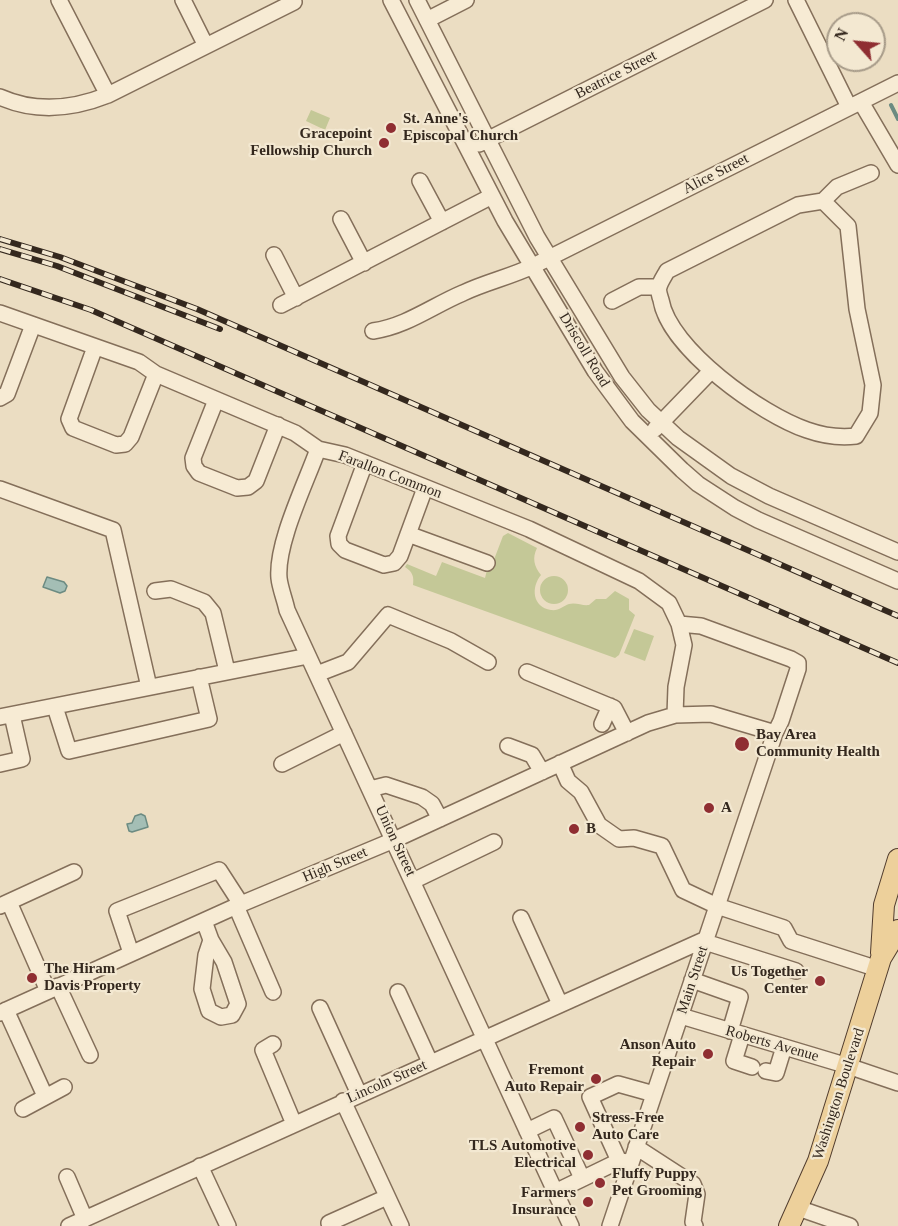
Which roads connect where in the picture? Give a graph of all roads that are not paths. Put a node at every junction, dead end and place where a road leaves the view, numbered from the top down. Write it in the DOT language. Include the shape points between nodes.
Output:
graph roads {
  1 [pos="59,0"];
  2 [pos="183,0"];
  3 [pos="392,0"];
  4 [pos="417,0"];
  5 [pos="466,0"];
  6 [pos="765,0"];
  7 [pos="796,0"];
  8 [pos="294,2"];
  9 [pos="427,20"];
  10 [pos="206,46"];
  11 [pos="898,82"];
  12 [pos="108,95"];
  13 [pos="0,97"];
  14 [pos="855,104"];
  15 [pos="488,140"];
  16 [pos="468,150"];
  17 [pos="898,165"];
  18 [pos="871,173"];
  19 [pos="420,181"];
  20 [pos="492,196"];
  21 [pos="823,201"];
  22 [pos="341,219"];
  23 [pos="442,222"];
  24 [pos="274,255"];
  25 [pos="550,258"];
  26 [pos="363,262"];
  27 [pos="533,266"];
  28 [pos="658,287"];
  29 [pos="296,298"];
  30 [pos="612,301"];
  31 [pos="281,305"];
  32 [pos="0,313"];
  33 [pos="33,325"];
  34 [pos="373,331"];
  35 [pos="95,347"];
  36 [pos="711,371"];
  37 [pos="156,374"];
  38 [pos="0,398"];
  39 [pos="216,400"];
  40 [pos="661,423"];
  41 [pos="278,425"];
  42 [pos="648,437"];
  43 [pos="318,449"];
  44 [pos="365,463"];
  45 [pos="425,488"];
  46 [pos="0,489"];
  47 [pos="408,534"];
  48 [pos="898,552"];
  49 [pos="487,563"];
  50 [pos="898,581"];
  51 [pos="154,591"];
  52 [pos="679,624"];
  53 [pos="308,656"];
  54 [pos="488,662"];
  55 [pos="227,671"];
  56 [pos="527,672"];
  57 [pos="317,674"];
  58 [pos="199,677"];
  59 [pos="149,687"];
  60 [pos="610,706"];
  61 [pos="55,707"];
  62 [pos="675,715"];
  63 [pos="6,716"];
  64 [pos="602,724"];
  65 [pos="344,733"];
  66 [pos="627,733"];
  67 [pos="774,733"];
  68 [pos="508,746"];
  69 [pos="0,764"];
  70 [pos="282,764"];
  71 [pos="560,764"];
  72 [pos="542,772"];
  73 [pos="370,789"];
  74 [pos="440,819"];
  75 [pos="394,840"];
  76 [pos="494,842"];
  77 [pos="898,859"];
  78 [pos="74,872"];
  79 [pos="413,881"];
  80 [pos="5,904"];
  81 [pos="238,905"];
  82 [pos="717,906"];
  83 [pos="521,918"];
  84 [pos="204,921"];
  85 [pos="898,930"];
  86 [pos="211,940"];
  87 [pos="705,941"];
  88 [pos="131,953"];
  89 [pos="879,964"];
  90 [pos="796,971"];
  91 [pos="692,980"];
  92 [pos="53,989"];
  93 [pos="273,992"];
  94 [pos="398,992"];
  95 [pos="560,1004"];
  96 [pos="320,1008"];
  97 [pos="3,1011"];
  98 [pos="681,1016"];
  99 [pos="736,1033"];
  100 [pos="484,1038"];
  101 [pos="273,1044"];
  102 [pos="784,1047"];
  103 [pos="90,1055"];
  104 [pos="430,1062"];
  105 [pos="849,1066"];
  106 [pos="898,1083"];
  107 [pos="64,1087"];
  108 [pos="359,1094"];
  109 [pos="654,1094"];
  110 [pos="45,1096"];
  111 [pos="343,1101"];
  112 [pos="23,1109"];
  113 [pos="294,1124"];
  114 [pos="527,1131"];
  115 [pos="629,1157"];
  116 [pos="200,1166"];
  117 [pos="67,1177"];
  118 [pos="582,1178"];
  119 [pos="555,1192"];
  120 [pos="387,1197"];
  121 [pos="798,1208"];
  122 [pos="85,1219"];
  123 [pos="329,1223"];
  124 [pos="69,1226"];
  125 [pos="228,1226"];
  126 [pos="401,1226"];
  127 [pos="571,1226"];
  128 [pos="610,1226"];
  129 [pos="695,1226"];
  130 [pos="789,1226"];
  131 [pos="850,1226"];
  1 -- 12 [label="street"];
  2 -- 10 [label="street"];
  3 -- 16 [label="street, Driscoll Road"];
  4 -- 9 [label="street, Driscoll Road"];
  5 -- 9 [label="street"];
  6 -- 15 [label="street, Beatrice Street"];
  7 -- 14 [label="street"];
  8 -- 10 [label="street"];
  9 -- 15 [label="street, Driscoll Road"];
  10 -- 12 [label="street"];
  11 -- 14 [label="street, Alice Street"];
  12 -- 13 [label="street" via="85,104 36,108"];
  14 -- 17 [label="street"];
  14 -- 25 [label="street, Alice Street"];
  15 -- 16 [label="street, Beatrice Street"];
  15 -- 25 [label="street, Driscoll Road"];
  16 -- 20 [label="street, Driscoll Road"];
  18 -- 21 [label="street" via="837,187"];
  19 -- 23 [label="street"];
  20 -- 23 [label="street"];
  20 -- 27 [label="street, Driscoll Road"];
  21 -- 28 [label="street" via="798,205 668,271"];
  21 -- 36 [label="street" via="848,226 857,309 873,385 870,413 856,436 836,438 772,415"];
  22 -- 26 [label="street"];
  23 -- 26 [label="street"];
  24 -- 29 [label="street"];
  25 -- 27 [label="street, Alice Street"];
  25 -- 40 [label="street, Driscoll Road" via="622,377"];
  26 -- 29 [label="street"];
  27 -- 34 [label="street, Alice Street" via="461,293 392,328"];
  27 -- 42 [label="street, Driscoll Road" via="607,389"];
  28 -- 30 [label="street" via="639,287"];
  28 -- 36 [label="street" via="662,310 676,334"];
  29 -- 31 [label="street"];
  32 -- 33 [label="street, Farallon Common"];
  33 -- 35 [label="street, Farallon Common"];
  33 -- 38 [label="street" via="7,394"];
  35 -- 37 [label="street, Farallon Common" via="139,362"];
  35 -- 37 [label="street" via="69,418 73,428 116,445 124,444 131,437"];
  36 -- 40 [label="street"];
  37 -- 39 [label="street, Farallon Common"];
  39 -- 41 [label="street, Farallon Common"];
  39 -- 41 [label="street" via="193,458 199,473 237,488 248,487 256,481"];
  40 -- 42 [label="street"];
  40 -- 48 [label="street, Driscoll Road" via="730,477"];
  41 -- 43 [label="street, Farallon Common"];
  42 -- 50 [label="street, Driscoll Road" via="698,484 735,508"];
  43 -- 44 [label="street, Farallon Common"];
  43 -- 53 [label="street, Union Street" via="287,534 279,578 287,610"];
  44 -- 45 [label="street, Farallon Common"];
  44 -- 47 [label="street" via="338,536 339,544 345,550 384,564 393,563 400,556"];
  45 -- 47 [label="street"];
  45 -- 52 [label="street, Farallon Common" via="529,529 639,581 669,603"];
  46 -- 59 [label="street" via="113,530"];
  47 -- 49 [label="street"];
  51 -- 55 [label="street" via="171,589 204,602 213,613"];
  52 -- 62 [label="street, Farallon Common" via="684,645"];
  52 -- 67 [label="street, Main Street" via="701,626 798,663"];
  53 -- 55 [label="street"];
  53 -- 57 [label="street, Union Street"];
  54 -- 57 [label="street" via="451,641 388,615 348,662"];
  55 -- 58 [label="street"];
  56 -- 60 [label="street"];
  57 -- 65 [label="street, Union Street"];
  58 -- 59 [label="street"];
  58 -- 61 [label="street" via="209,719 69,751"];
  59 -- 61 [label="street"];
  60 -- 64 [label="street"];
  60 -- 66 [label="street"];
  61 -- 63 [label="street"];
  62 -- 66 [label="street, High Street"];
  62 -- 67 [label="street, High Street" via="711,714"];
  63 -- 69 [label="street" via="22,759"];
  65 -- 70 [label="street"];
  65 -- 73 [label="street, Union Street"];
  66 -- 71 [label="street, High Street"];
  67 -- 82 [label="street, Main Street"];
  68 -- 72 [label="street" via="532,755"];
  71 -- 72 [label="street, High Street"];
  71 -- 82 [label="street" via="599,825 619,838 662,846 683,890"];
  72 -- 74 [label="street, High Street"];
  73 -- 74 [label="street" via="386,785 422,797 432,804"];
  73 -- 75 [label="street, Union Street"];
  74 -- 75 [label="street, High Street"];
  75 -- 79 [label="street, Union Street"];
  75 -- 81 [label="street, High Street"];
  76 -- 79 [label="street"];
  77 -- 89 [label="main road, Washington Boulevard" via="884,905"];
  78 -- 80 [label="street"];
  79 -- 100 [label="street, Union Street"];
  80 -- 92 [label="street"];
  81 -- 84 [label="street, High Street"];
  81 -- 88 [label="street" via="219,870 117,911"];
  81 -- 93 [label="street"];
  82 -- 87 [label="street, Main Street"];
  82 -- 89 [label="street" via="784,928 791,941"];
  83 -- 95 [label="street"];
  84 -- 86 [label="street"];
  84 -- 88 [label="street, High Street"];
  85 -- 89 [label="main road, Washington Boulevard"];
  87 -- 90 [label="street"];
  87 -- 91 [label="street, Main Street"];
  87 -- 95 [label="street, Lincoln Street"];
  88 -- 92 [label="street, High Street"];
  89 -- 105 [label="main road, Washington Boulevard"];
  91 -- 98 [label="street, Main Street"];
  91 -- 99 [label="street" via="740,997"];
  92 -- 97 [label="street, High Street"];
  92 -- 103 [label="street"];
  94 -- 104 [label="street"];
  95 -- 100 [label="street, Lincoln Street"];
  96 -- 108 [label="street"];
  97 -- 110 [label="street"];
  98 -- 99 [label="street, Roberts Avenue"];
  98 -- 109 [label="street, Main Street"];
  99 -- 102 [label="street, Roberts Avenue"];
  99 -- 102 [label="street" via="734,1061 759,1069 776,1073"];
  100 -- 104 [label="street, Lincoln Street"];
  100 -- 114 [label="street, Union Street"];
  101 -- 113 [label="street" via="262,1050"];
  102 -- 105 [label="street, Roberts Avenue"];
  104 -- 108 [label="street, Lincoln Street"];
  105 -- 106 [label="street, Roberts Avenue"];
  105 -- 121 [label="main road, Washington Boulevard"];
  107 -- 110 [label="street"];
  108 -- 111 [label="street, Lincoln Street"];
  109 -- 115 [label="street, Main Street"];
  109 -- 115 [label="street" via="618,1083 590,1097"];
  110 -- 112 [label="street"];
  111 -- 113 [label="street, Lincoln Street"];
  111 -- 120 [label="street"];
  113 -- 116 [label="street, Lincoln Street"];
  114 -- 118 [label="street" via="554,1118"];
  114 -- 119 [label="street, Union Street"];
  115 -- 118 [label="street"];
  115 -- 128 [label="street, Main Street"];
  115 -- 129 [label="street" via="693,1184 697,1194"];
  116 -- 122 [label="street, Lincoln Street"];
  116 -- 125 [label="street"];
  117 -- 122 [label="street"];
  118 -- 119 [label="street"];
  119 -- 127 [label="street, Union Street"];
  120 -- 123 [label="street"];
  120 -- 126 [label="street"];
  121 -- 130 [label="main road, Washington Boulevard"];
  121 -- 131 [label="street"];
  122 -- 124 [label="street, Lincoln Street"];
}
